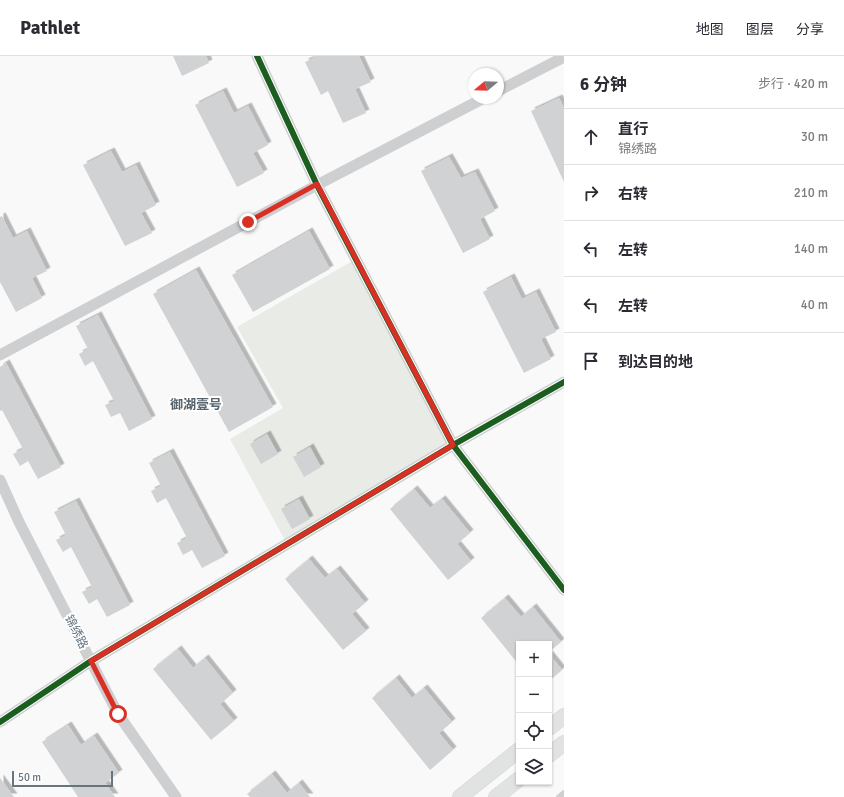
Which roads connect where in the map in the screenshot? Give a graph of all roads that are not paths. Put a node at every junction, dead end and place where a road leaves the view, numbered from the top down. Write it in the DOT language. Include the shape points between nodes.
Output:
graph roads {
  1 [pos="258,56"];
  2 [pos="564,57"];
  3 [pos="504,88"];
  4 [pos="472,104"];
  5 [pos="317,184"];
  6 [pos="0,355"];
  7 [pos="564,382"];
  8 [pos="453,445"];
  9 [pos="0,480"];
  10 [pos="564,590"];
  11 [pos="91,661"];
  12 [pos="564,716"];
  13 [pos="0,722"];
  14 [pos="552,726"];
  15 [pos="564,743"];
  16 [pos="516,752"];
  17 [pos="552,753"];
  18 [pos="516,781"];
  19 [pos="564,793"];
  20 [pos="176,797"];
  21 [pos="460,797"];
  22 [pos="496,797"];
  23 [pos="560,797"];
  1 -- 5 [label="street"];
  2 -- 3 [label="street"];
  4 -- 5 [label="street"];
  5 -- 6 [label="street"];
  5 -- 8 [label="street"];
  7 -- 8 [label="street"];
  8 -- 10 [label="street"];
  8 -- 11 [label="street"];
  9 -- 11 [label="street, 锦绣路"];
  11 -- 13 [label="street"];
  11 -- 20 [label="street, 锦绣路" via="118,714"];
  12 -- 14 [label="main road"];
  15 -- 17 [label="main road"];
  16 -- 21 [label="main road"];
  18 -- 22 [label="main road"];
  19 -- 23 [label="lane"];
}
